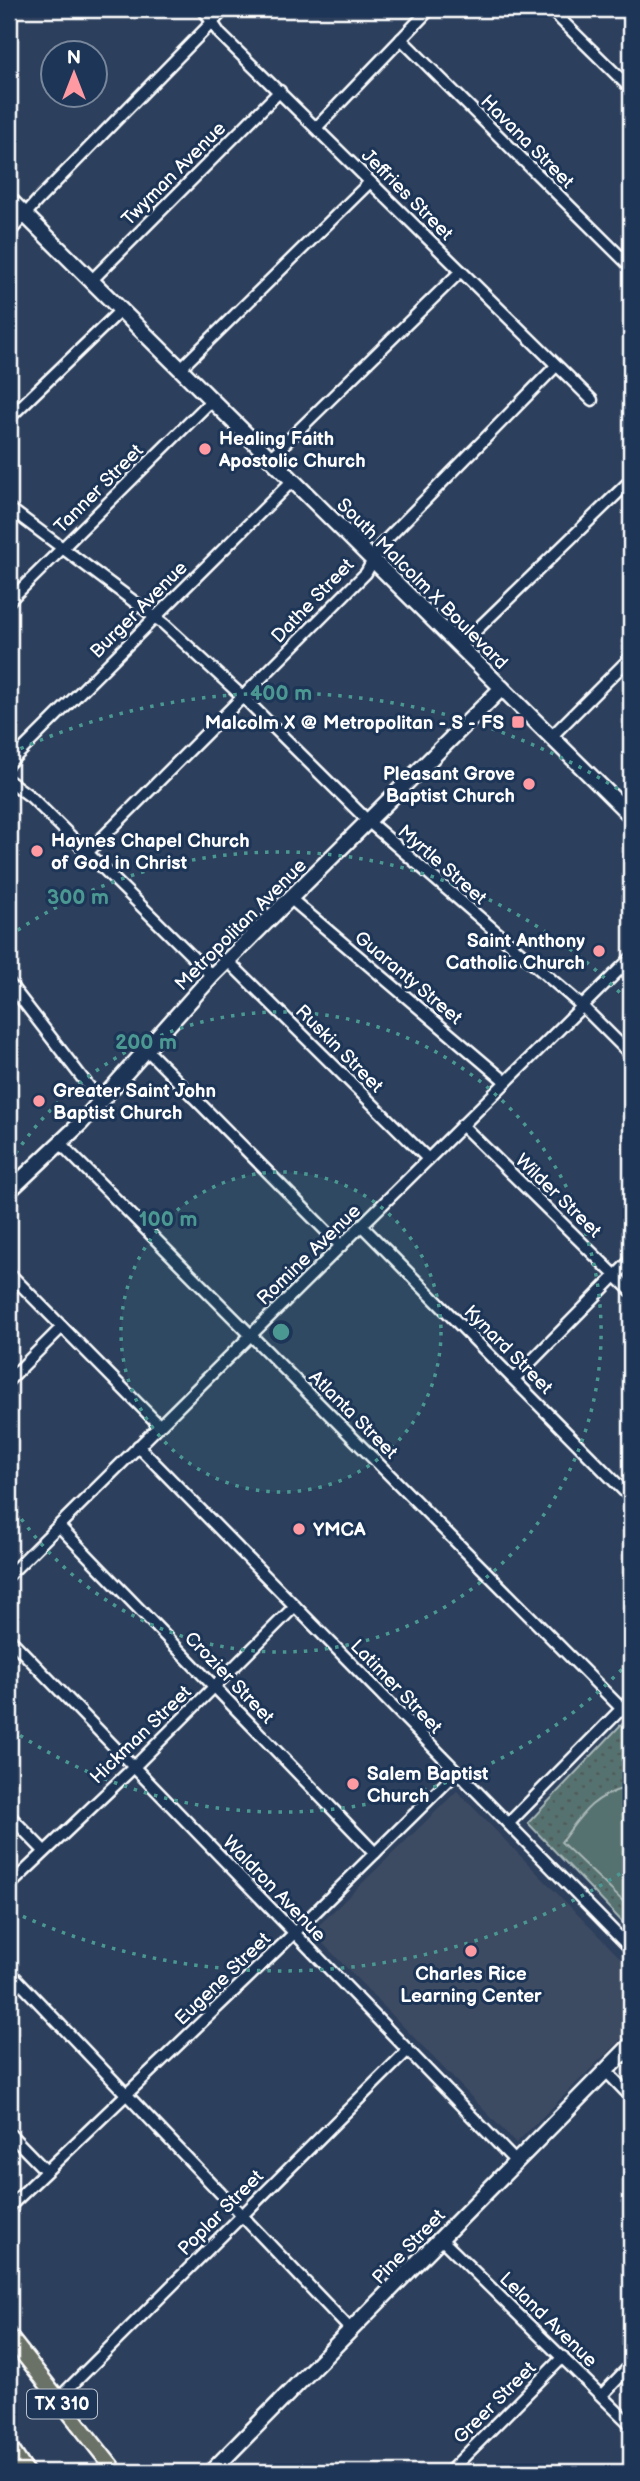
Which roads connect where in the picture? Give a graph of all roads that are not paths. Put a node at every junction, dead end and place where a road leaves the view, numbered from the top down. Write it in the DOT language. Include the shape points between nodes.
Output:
graph roads {
  1 [pos="203,9"];
  2 [pos="225,9"];
  3 [pos="430,9"];
  4 [pos="550,9"];
  5 [pos="211,21"];
  6 [pos="401,39"];
  7 [pos="631,89"];
  8 [pos="280,91"];
  9 [pos="317,127"];
  10 [pos="370,182"];
  11 [pos="9,200"];
  12 [pos="24,215"];
  13 [pos="9,233"];
  14 [pos="631,267"];
  15 [pos="461,271"];
  16 [pos="91,281"];
  17 [pos="121,310"];
  18 [pos="556,366"];
  19 [pos="181,368"];
  20 [pos="212,400"];
  21 [pos="592,400"];
  22 [pos="9,418"];
  23 [pos="270,458"];
  24 [pos="293,480"];
  25 [pos="631,480"];
  26 [pos="9,508"];
  27 [pos="62,548"];
  28 [pos="373,560"];
  29 [pos="9,601"];
  30 [pos="154,618"];
  31 [pos="461,645"];
  32 [pos="631,657"];
  33 [pos="502,688"];
  34 [pos="242,696"];
  35 [pos="552,736"];
  36 [pos="9,763"];
  37 [pos="9,781"];
  38 [pos="631,816"];
  39 [pos="369,822"];
  40 [pos="87,853"];
  41 [pos="291,899"];
  42 [pos="631,958"];
  43 [pos="228,961"];
  44 [pos="212,976"];
  45 [pos="9,983"];
  46 [pos="582,1006"];
  47 [pos="145,1048"];
  48 [pos="631,1055"];
  49 [pos="505,1081"];
  50 [pos="100,1101"];
  51 [pos="462,1125"];
  52 [pos="61,1144"];
  53 [pos="428,1160"];
  54 [pos="9,1191"];
  55 [pos="362,1226"];
  56 [pos="341,1246"];
  57 [pos="631,1260"];
  58 [pos="9,1273"];
  59 [pos="616,1275"];
  60 [pos="631,1290"];
  61 [pos="62,1327"];
  62 [pos="250,1334"];
  63 [pos="514,1379"];
  64 [pos="9,1380"];
  65 [pos="159,1425"];
  66 [pos="138,1446"];
  67 [pos="631,1498"];
  68 [pos="59,1526"];
  69 [pos="9,1575"];
  70 [pos="295,1606"];
  71 [pos="9,1638"];
  72 [pos="215,1686"];
  73 [pos="631,1699"];
  74 [pos="622,1709"];
  75 [pos="134,1766"];
  76 [pos="457,1772"];
  77 [pos="9,1815"];
  78 [pos="509,1823"];
  79 [pos="44,1852"];
  80 [pos="375,1853"];
  81 [pos="9,1886"];
  82 [pos="293,1933"];
  83 [pos="631,1949"];
  84 [pos="9,1971"];
  85 [pos="631,2045"];
  86 [pos="408,2050"];
  87 [pos="606,2071"];
  88 [pos="127,2093"];
  89 [pos="631,2097"];
  90 [pos="9,2133"];
  91 [pos="517,2163"];
  92 [pos="46,2171"];
  93 [pos="9,2207"];
  94 [pos="241,2215"];
  95 [pos="441,2239"];
  96 [pos="351,2330"];
  97 [pos="9,2336"];
  98 [pos="563,2357"];
  99 [pos="631,2365"];
  100 [pos="601,2395"];
  101 [pos="58,2399"];
  102 [pos="631,2425"];
  103 [pos="9,2446"];
  104 [pos="26,2472"];
  105 [pos="116,2472"];
  106 [pos="211,2472"];
  107 [pos="449,2472"];
  1 -- 5 [label="street, Jeffries Street"];
  2 -- 5 [label="street"];
  3 -- 6 [label="street"];
  4 -- 7 [label="street"];
  5 -- 8 [label="street, Jeffries Street"];
  5 -- 12 [label="street"];
  6 -- 9 [label="street"];
  6 -- 14 [label="street, Havana Street"];
  8 -- 9 [label="street, Jeffries Street"];
  8 -- 16 [label="street, Twyman Avenue"];
  9 -- 10 [label="street, Jeffries Street"];
  10 -- 15 [label="street, Jeffries Street"];
  10 -- 19 [label="street"];
  11 -- 12 [label="street, South Malcolm X Boulevard"];
  12 -- 13 [label="street"];
  12 -- 16 [label="street, South Malcolm X Boulevard"];
  15 -- 18 [label="street, Jeffries Street"];
  15 -- 23 [label="street"];
  16 -- 17 [label="street, South Malcolm X Boulevard"];
  17 -- 19 [label="street, South Malcolm X Boulevard"];
  17 -- 22 [label="street"];
  18 -- 21 [label="street, Jeffries Street"];
  18 -- 28 [label="street, Dathe Street" via="382,545"];
  19 -- 20 [label="street, South Malcolm X Boulevard"];
  20 -- 23 [label="street, South Malcolm X Boulevard"];
  20 -- 27 [label="street, Tanner Street"];
  23 -- 24 [label="street, South Malcolm X Boulevard"];
  24 -- 28 [label="street, South Malcolm X Boulevard"];
  24 -- 30 [label="street, Burger Avenue"];
  25 -- 31 [label="street"];
  26 -- 27 [label="street, Myrtle Street"];
  27 -- 29 [label="street, Tanner Street"];
  27 -- 30 [label="street, Myrtle Street"];
  28 -- 31 [label="street, South Malcolm X Boulevard"];
  28 -- 34 [label="street, Dathe Street" via="366,573"];
  30 -- 34 [label="street, Myrtle Street"];
  30 -- 36 [label="street, Burger Avenue"];
  31 -- 33 [label="street, South Malcolm X Boulevard"];
  32 -- 35 [label="street"];
  33 -- 35 [label="street, South Malcolm X Boulevard"];
  33 -- 39 [label="street, Metropolitan Avenue"];
  34 -- 39 [label="street, Myrtle Street"];
  34 -- 40 [label="street, Dathe Street"];
  35 -- 38 [label="street, South Malcolm X Boulevard"];
  37 -- 40 [label="street"];
  39 -- 41 [label="street, Metropolitan Avenue"];
  39 -- 46 [label="street, Myrtle Street"];
  40 -- 44 [label="street"];
  41 -- 43 [label="street, Metropolitan Avenue"];
  41 -- 49 [label="street, Guaranty Street"];
  42 -- 46 [label="street, Romine Avenue"];
  43 -- 44 [label="street, Metropolitan Avenue"];
  43 -- 53 [label="street, Ruskin Street"];
  44 -- 47 [label="street, Metropolitan Avenue"];
  45 -- 50 [label="street"];
  46 -- 48 [label="street, Myrtle Street"];
  46 -- 49 [label="street, Romine Avenue"];
  47 -- 50 [label="street, Metropolitan Avenue"];
  47 -- 56 [label="street"];
  49 -- 51 [label="street, Romine Avenue"];
  50 -- 52 [label="street, Metropolitan Avenue"];
  51 -- 53 [label="street, Romine Avenue"];
  51 -- 59 [label="street, Wilder Street"];
  52 -- 54 [label="street, Metropolitan Avenue"];
  52 -- 62 [label="street, Atlanta Street"];
  53 -- 55 [label="street, Romine Avenue"];
  55 -- 56 [label="street, Romine Avenue"];
  55 -- 63 [label="street, Kynard Street"];
  56 -- 62 [label="street, Romine Avenue"];
  57 -- 59 [label="street"];
  58 -- 61 [label="street"];
  59 -- 60 [label="street, Wilder Street"];
  59 -- 63 [label="street"];
  61 -- 64 [label="street"];
  61 -- 65 [label="street"];
  62 -- 65 [label="street, Romine Avenue"];
  62 -- 74 [label="street, Atlanta Street"];
  63 -- 67 [label="street, Kynard Street"];
  65 -- 66 [label="street, Romine Avenue"];
  66 -- 68 [label="street, Romine Avenue"];
  66 -- 70 [label="street, Latimer Street"];
  68 -- 69 [label="street, Romine Avenue"];
  68 -- 72 [label="street, Crozier Street"];
  70 -- 72 [label="street, Hickman Street"];
  70 -- 76 [label="street, Latimer Street"];
  71 -- 75 [label="street, Waldron Avenue"];
  72 -- 75 [label="street, Hickman Street"];
  72 -- 80 [label="street, Crozier Street"];
  73 -- 74 [label="street"];
  74 -- 78 [label="street"];
  75 -- 79 [label="street, Hickman Street"];
  75 -- 82 [label="street, Waldron Avenue"];
  76 -- 78 [label="street, Latimer Street"];
  76 -- 80 [label="street, Eugene Street"];
  77 -- 79 [label="street"];
  78 -- 83 [label="street, Latimer Street"];
  79 -- 81 [label="street, Hickman Street"];
  80 -- 82 [label="street, Eugene Street"];
  82 -- 86 [label="street, Waldron Avenue"];
  82 -- 88 [label="street, Eugene Street"];
  84 -- 88 [label="street"];
  85 -- 87 [label="street, Pine Street"];
  86 -- 91 [label="street, Waldron Avenue"];
  86 -- 94 [label="street, Poplar Street"];
  87 -- 89 [label="street"];
  87 -- 91 [label="street, Pine Street"];
  88 -- 92 [label="street, Eugene Street"];
  88 -- 94 [label="street"];
  90 -- 92 [label="street"];
  91 -- 95 [label="street, Pine Street"];
  92 -- 93 [label="street, Eugene Street"];
  94 -- 96 [label="street"];
  94 -- 101 [label="street, Poplar Street"];
  95 -- 96 [label="street, Pine Street"];
  95 -- 98 [label="street, Leland Avenue"];
  96 -- 106 [label="street, Pine Street"];
  97 -- 101 [label="main road, TX 310"];
  98 -- 100 [label="street, Leland Avenue"];
  98 -- 107 [label="street, Greer Street"];
  99 -- 100 [label="street"];
  100 -- 102 [label="street, Leland Avenue"];
  101 -- 105 [label="main road, TX 310"];
  103 -- 104 [label="main road"];
}
